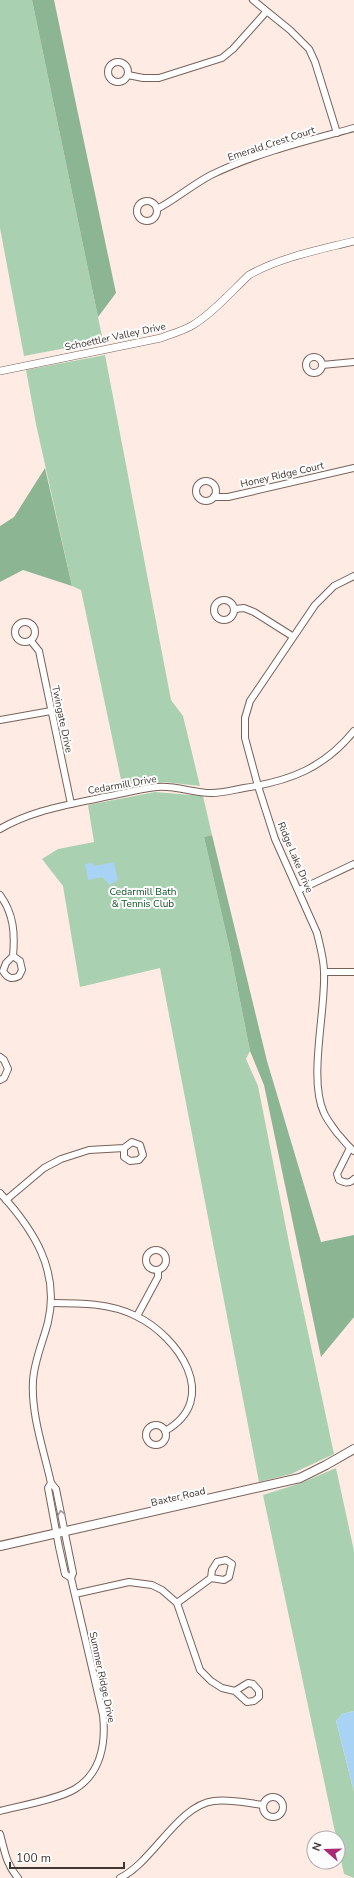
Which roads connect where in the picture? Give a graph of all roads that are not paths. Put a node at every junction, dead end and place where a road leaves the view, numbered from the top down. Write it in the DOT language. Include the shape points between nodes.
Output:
graph roads {
  1 [pos="253,0"];
  2 [pos="266,12"];
  3 [pos="128,76"];
  4 [pos="354,128"];
  5 [pos="336,133"];
  6 [pos="157,209"];
  7 [pos="354,241"];
  8 [pos="354,362"];
  9 [pos="322,365"];
  10 [pos="0,371"];
  11 [pos="354,468"];
  12 [pos="214,497"];
  13 [pos="354,576"];
  14 [pos="235,609"];
  15 [pos="292,636"];
  16 [pos="31,641"];
  17 [pos="51,711"];
  18 [pos="0,720"];
  19 [pos="354,731"];
  20 [pos="258,786"];
  21 [pos="71,804"];
  22 [pos="0,829"];
  23 [pos="354,864"];
  24 [pos="299,890"];
  25 [pos="0,895"];
  26 [pos="13,956"];
  27 [pos="324,972"];
  28 [pos="354,972"];
  29 [pos="0,1057"];
  30 [pos="0,1080"];
  31 [pos="124,1148"];
  32 [pos="352,1149"];
  33 [pos="354,1179"];
  34 [pos="0,1194"];
  35 [pos="6,1200"];
  36 [pos="158,1270"];
  37 [pos="52,1302"];
  38 [pos="137,1316"];
  39 [pos="165,1431"];
  40 [pos="354,1449"];
  41 [pos="51,1483"];
  42 [pos="60,1533"];
  43 [pos="0,1546"];
  44 [pos="211,1578"];
  45 [pos="75,1594"];
  46 [pos="177,1603"];
  47 [pos="236,1691"];
  48 [pos="263,1805"];
  49 [pos="0,1811"];
  50 [pos="0,1834"];
  51 [pos="18,1878"];
  52 [pos="120,1878"];
  1 -- 2 [label="street"];
  2 -- 3 [label="street" via="222,58 159,78"];
  2 -- 5 [label="street" via="290,30 309,49"];
  4 -- 5 [label="street, Emerald Crest Court"];
  5 -- 6 [label="street, Emerald Crest Court" via="227,168 198,182"];
  7 -- 10 [label="street, Schoettler Valley Drive" via="284,260 258,270 192,325 161,338"];
  8 -- 9 [label="street"];
  11 -- 12 [label="street, Honey Ridge Court" via="228,497"];
  13 -- 15 [label="street, Ridge Lake Drive" via="324,594"];
  14 -- 15 [label="street" via="244,608 254,612"];
  15 -- 20 [label="street, Ridge Lake Drive" via="250,701 245,718 246,738"];
  16 -- 17 [label="street, Twingate Drive" via="39,651"];
  17 -- 18 [label="street"];
  17 -- 21 [label="street, Twingate Drive"];
  19 -- 20 [label="street, Cedarmill Drive" via="341,747 305,772"];
  20 -- 21 [label="street, Cedarmill Drive" via="211,793 159,787"];
  20 -- 24 [label="street, Ridge Lake Drive" via="275,839"];
  21 -- 22 [label="street, Cedarmill Drive" via="26,816"];
  23 -- 24 [label="street"];
  24 -- 27 [label="street, Ridge Lake Drive" via="317,933"];
  25 -- 26 [label="street" via="8,907 14,928"];
  27 -- 28 [label="street"];
  27 -- 32 [label="street, Ridge Lake Drive" via="319,1096 324,1112"];
  29 -- 30 [label="street" via="8,1069 4,1078"];
  31 -- 35 [label="street" via="89,1150 61,1159 44,1168"];
  32 -- 33 [label="street" via="337,1174 339,1180 345,1183"];
  34 -- 35 [label="street, Summer Ridge Drive"];
  35 -- 37 [label="street, Summer Ridge Drive" via="35,1238 49,1276"];
  36 -- 38 [label="street" via="158,1277"];
  37 -- 38 [label="street" via="104,1306"];
  37 -- 41 [label="street, Summer Ridge Drive" via="33,1381 34,1407"];
  38 -- 39 [label="street" via="171,1343 190,1373 192,1400 182,1418"];
  40 -- 42 [label="main road, Baxter Road" via="300,1478"];
  42 -- 41 [label="street, Summer Ridge Drive, one-way" via="56,1489"];
  41 -- 42 [label="street, Summer Ridge Drive" via="48,1488"];
  42 -- 43 [label="main road, Baxter Road"];
  42 -- 45 [label="street, Summer Ridge Drive" via="73,1573 71,1578"];
  44 -- 46 [label="street"];
  45 -- 46 [label="street" via="141,1582 162,1590"];
  45 -- 49 [label="street, Summer Ridge Drive" via="102,1715 105,1734 101,1752 95,1768 74,1790"];
  46 -- 47 [label="street" via="200,1670 222,1688"];
  48 -- 52 [label="street" via="213,1801 197,1807 173,1828 140,1864"];
  50 -- 51 [label="street" via="5,1857"];
}
